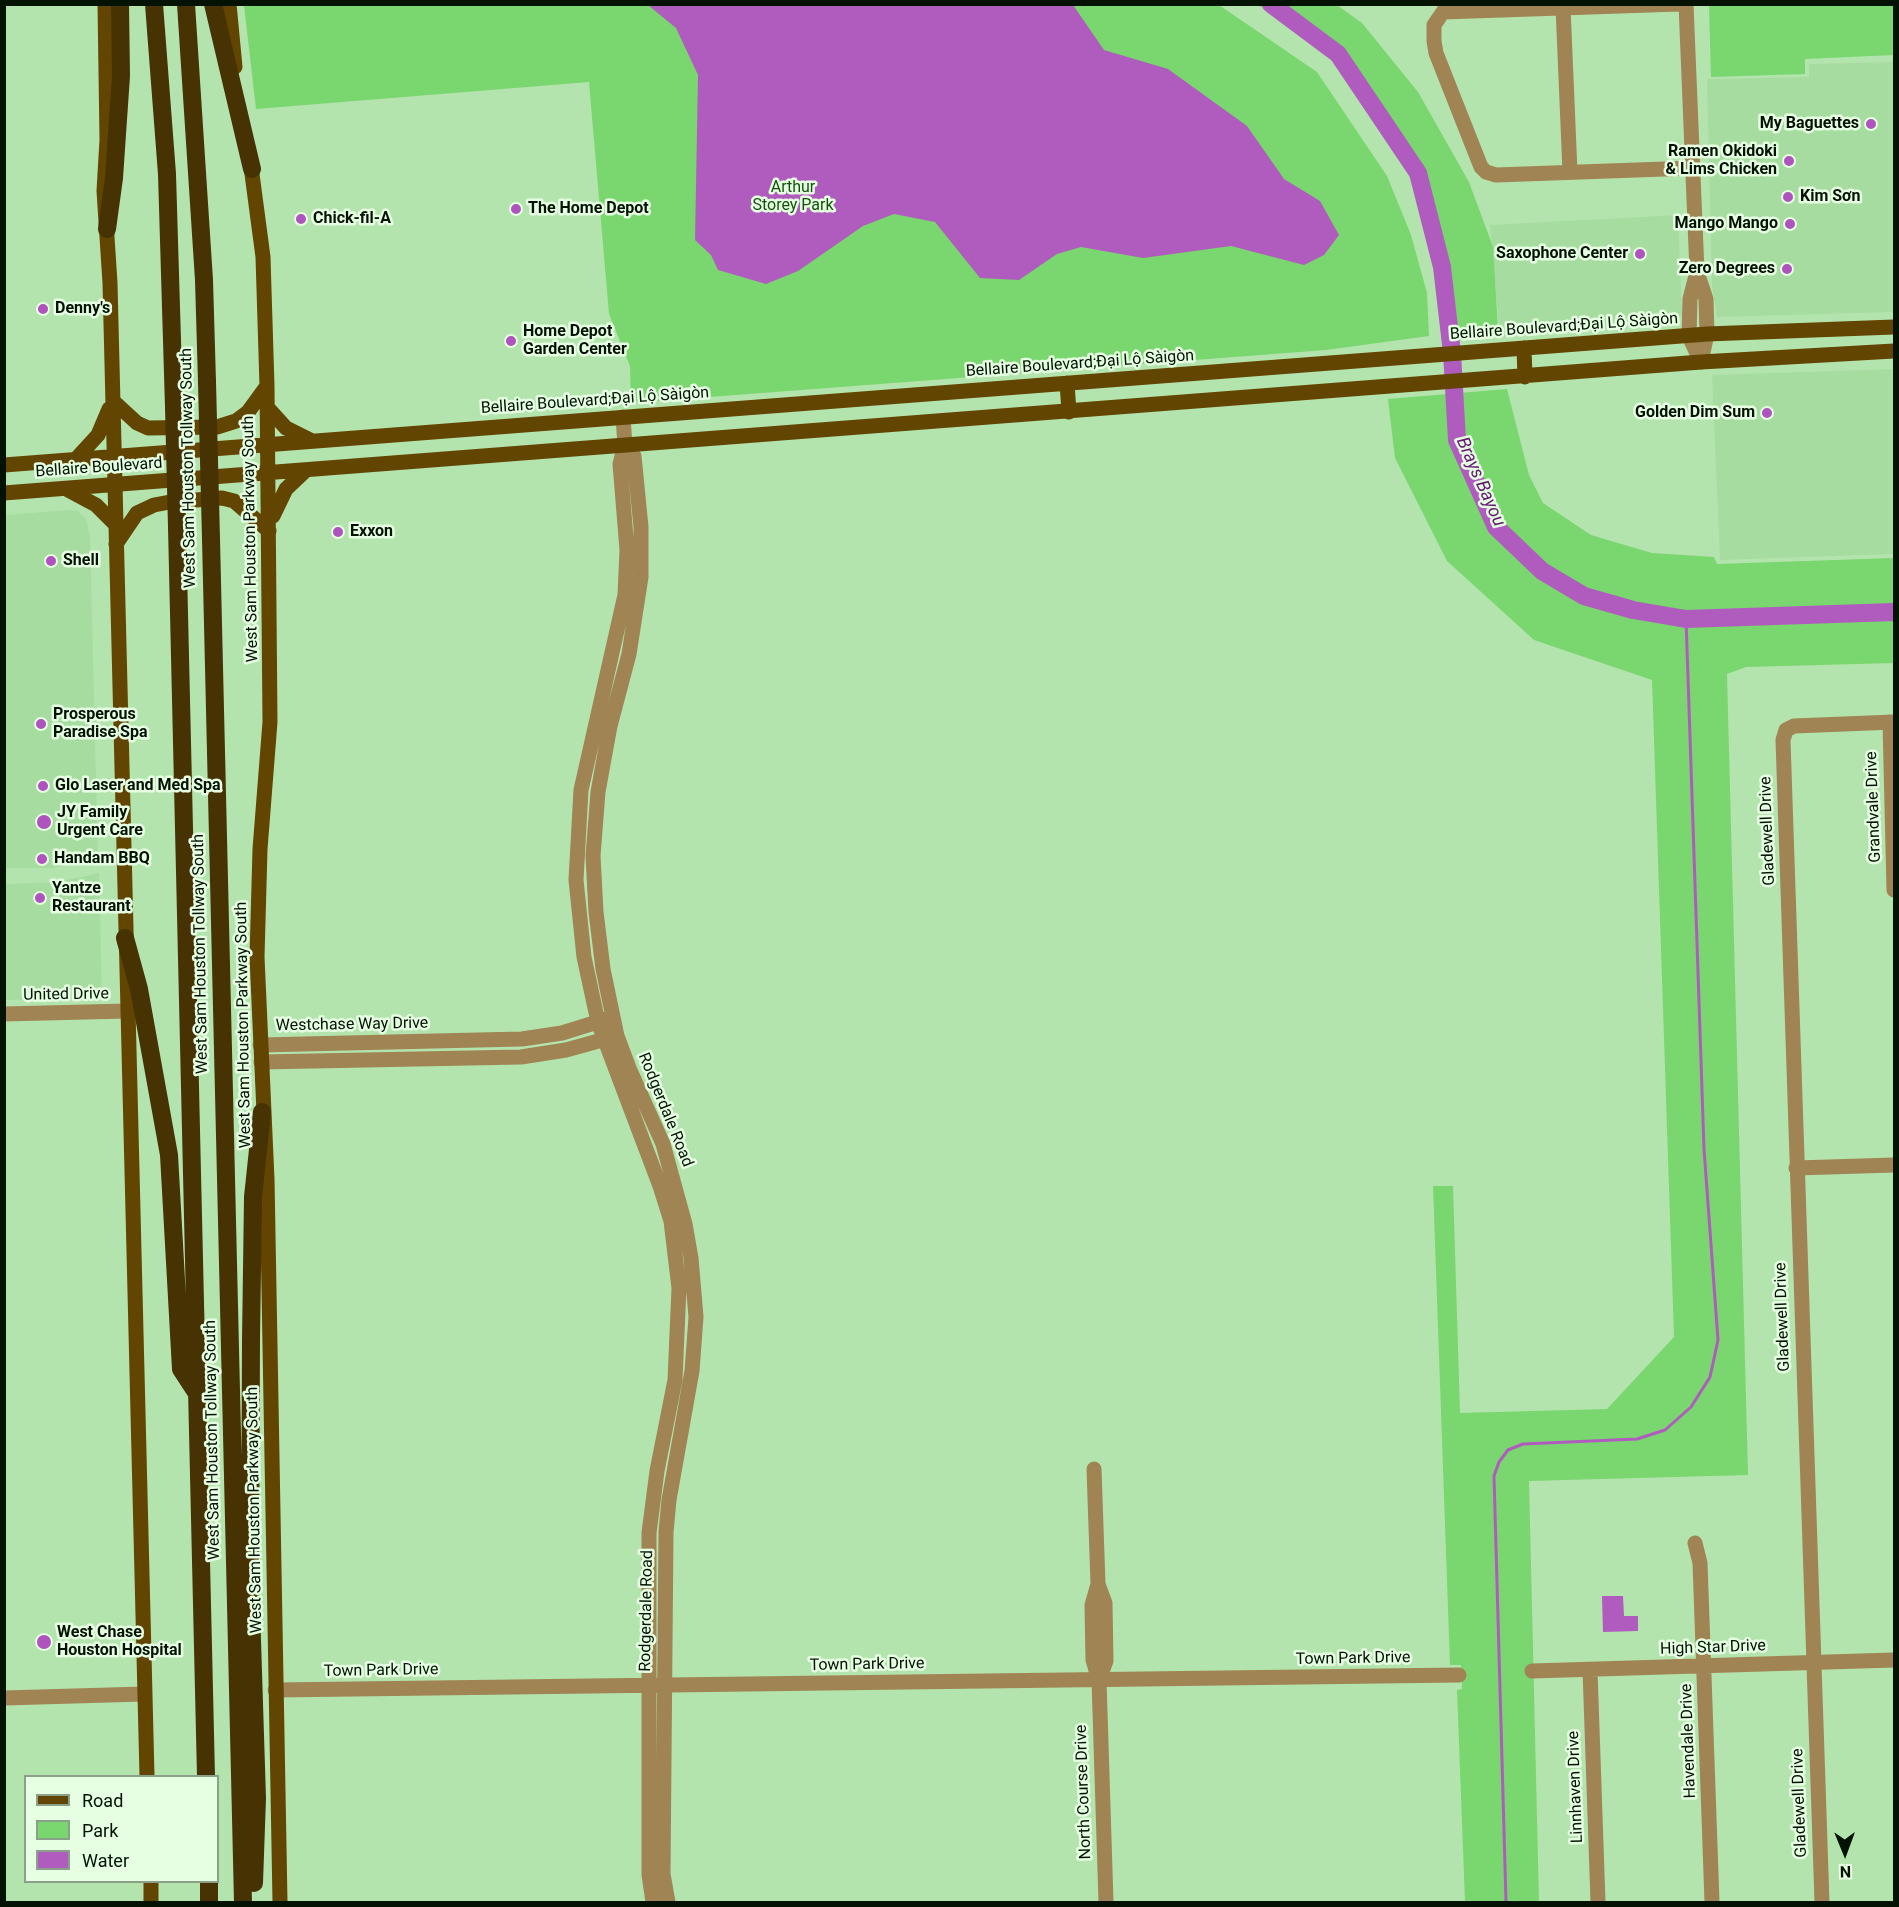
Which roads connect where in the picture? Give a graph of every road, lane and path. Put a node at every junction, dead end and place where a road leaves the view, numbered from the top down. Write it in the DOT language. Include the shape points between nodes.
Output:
graph roads {
  1 [pos="105,4"];
  2 [pos="120,4"];
  3 [pos="154,4"];
  4 [pos="186,4"];
  5 [pos="213,4"];
  6 [pos="229,4"];
  7 [pos="1679,4"];
  8 [pos="1686,4"];
  9 [pos="1663,5"];
  10 [pos="1563,8"];
  11 [pos="1693,168"];
  12 [pos="252,170"];
  13 [pos="1570,172"];
  14 [pos="107,229"];
  15 [pos="1697,272"];
  16 [pos="1894,327"];
  17 [pos="1707,334"];
  18 [pos="1689,336"];
  19 [pos="1524,348"];
  20 [pos="1894,351"];
  21 [pos="1701,362"];
  22 [pos="1525,376"];
  23 [pos="1067,383"];
  24 [pos="267,386"];
  25 [pos="112,400"];
  26 [pos="267,407"];
  27 [pos="1069,412"];
  28 [pos="623,417"];
  29 [pos="313,441"];
  30 [pos="268,444"];
  31 [pos="626,445"];
  32 [pos="114,456"];
  33 [pos="76,459"];
  34 [pos="4,465"];
  35 [pos="306,471"];
  36 [pos="268,474"];
  37 [pos="115,485"];
  38 [pos="66,489"];
  39 [pos="4,493"];
  40 [pos="116,525"];
  41 [pos="269,531"];
  42 [pos="116,544"];
  43 [pos="627,626"];
  44 [pos="1892,722"];
  45 [pos="581,790"];
  46 [pos="598,792"];
  47 [pos="1894,890"];
  48 [pos="125,938"];
  49 [pos="127,1011"];
  50 [pos="4,1014"];
  51 [pos="605,1019"];
  52 [pos="610,1038"];
  53 [pos="444,1041"];
  54 [pos="260,1045"];
  55 [pos="444,1059"];
  56 [pos="261,1062"];
  57 [pos="262,1112"];
  58 [pos="1894,1165"];
  59 [pos="1796,1168"];
  60 [pos="684,1258"];
  61 [pos="680,1317"];
  62 [pos="696,1317"];
  63 [pos="197,1394"];
  64 [pos="1094,1469"];
  65 [pos="661,1499"];
  66 [pos="1695,1543"];
  67 [pos="1894,1660"];
  68 [pos="1812,1663"];
  69 [pos="1705,1667"];
  70 [pos="1590,1670"];
  71 [pos="1532,1671"];
  72 [pos="1460,1675"];
  73 [pos="1099,1680"];
  74 [pos="656,1686"];
  75 [pos="275,1690"];
  76 [pos="144,1694"];
  77 [pos="4,1698"];
  78 [pos="147,1775"];
  79 [pos="206,1775"];
  80 [pos="151,1883"];
  81 [pos="209,1883"];
  82 [pos="151,1902"];
  83 [pos="209,1902"];
  84 [pos="243,1902"];
  85 [pos="254,1902"];
  86 [pos="280,1902"];
  87 [pos="653,1902"];
  88 [pos="668,1902"];
  89 [pos="1106,1902"];
  90 [pos="1598,1902"];
  91 [pos="1712,1902"];
  92 [pos="1822,1902"];
  1 -- 14 [label="main road"];
  2 -- 14 [label="highway" via="121,76"];
  3 -- 63 [label="highway, West Sam Houston Tollway South, bridge" via="167,174"];
  4 -- 84 [label="highway, West Sam Houston Tollway South, bridge" via="204,280"];
  5 -- 12 [label="highway"];
  6 -- 12 [label="main road, West Sam Houston Parkway South"];
  7 -- 9 [label="street"];
  8 -- 11 [label="street"];
  9 -- 10 [label="street"];
  10 -- 13 [label="street"];
  10 -- 13 [label="street" via="1443,12 1437,18 1434,34 1436,53 1481,167 1496,175"];
  11 -- 13 [label="street"];
  11 -- 15 [label="street"];
  12 -- 24 [label="main road, West Sam Houston Parkway South" via="263,257"];
  14 -- 25 [label="main road"];
  15 -- 17 [label="street" via="1706,299"];
  15 -- 18 [label="street" via="1690,299"];
  16 -- 17 [label="main road, Bellaire Boulevard;Đại Lộ Sàigòn"];
  17 -- 18 [label="main road, Bellaire Boulevard;Đại Lộ Sàigòn"];
  17 -- 21 [label="street"];
  18 -- 19 [label="main road, Bellaire Boulevard;Đại Lộ Sàigòn"];
  18 -- 21 [label="street"];
  19 -- 22 [label="main road"];
  19 -- 23 [label="main road, Bellaire Boulevard;Đại Lộ Sàigòn"];
  20 -- 21 [label="main road"];
  21 -- 22 [label="main road"];
  22 -- 27 [label="main road"];
  23 -- 27 [label="main road"];
  23 -- 28 [label="main road, Bellaire Boulevard;Đại Lộ Sàigòn"];
  24 -- 25 [label="main road" via="248,412 217,427 148,428"];
  24 -- 26 [label="main road, West Sam Houston Parkway South"];
  25 -- 32 [label="main road"];
  25 -- 33 [label="main road" via="98,435"];
  26 -- 29 [label="main road" via="286,428"];
  26 -- 30 [label="main road, West Sam Houston Parkway South"];
  27 -- 31 [label="main road"];
  28 -- 29 [label="main road, Bellaire Boulevard;Đại Lộ Sàigòn"];
  28 -- 31 [label="street, Rodgerdale Road"];
  29 -- 30 [label="main road, Bellaire Boulevard;Đại Lộ Sàigòn"];
  30 -- 32 [label="main road, Bellaire Boulevard"];
  30 -- 36 [label="main road, West Sam Houston Parkway South"];
  31 -- 35 [label="main road"];
  31 -- 43 [label="street, Rodgerdale Road" via="620,464"];
  32 -- 33 [label="main road, Bellaire Boulevard"];
  32 -- 37 [label="main road"];
  33 -- 34 [label="main road, Bellaire Boulevard"];
  35 -- 36 [label="main road"];
  35 -- 41 [label="main road" via="280,498"];
  36 -- 37 [label="main road, Bellaire Boulevard"];
  36 -- 41 [label="main road, West Sam Houston Parkway South"];
  37 -- 38 [label="main road, Bellaire Boulevard"];
  37 -- 40 [label="main road"];
  38 -- 39 [label="main road, Bellaire Boulevard"];
  38 -- 40 [label="main road" via="96,505"];
  40 -- 42 [label="main road"];
  41 -- 42 [label="main road" via="234,501 222,498 170,502 137,513"];
  41 -- 54 [label="main road, West Sam Houston Parkway South" via="270,722 257,957"];
  42 -- 48 [label="main road"];
  43 -- 45 [label="street, Rodgerdale Road" via="595,719"];
  43 -- 46 [label="street, Rodgerdale Road"];
  44 -- 47 [label="street, Grandvale Drive"];
  44 -- 59 [label="street, Gladewell Drive" via="1794,726 1786,730 1783,740"];
  45 -- 46 [label="street"];
  45 -- 51 [label="street, Rodgerdale Road" via="576,853 578,913"];
  46 -- 51 [label="street, Rodgerdale Road" via="593,856"];
  48 -- 49 [label="main road"];
  48 -- 63 [label="highway" via="139,989 169,1155 181,1369"];
  49 -- 50 [label="street, United Drive"];
  49 -- 76 [label="main road"];
  51 -- 52 [label="street, Rodgerdale Road"];
  51 -- 53 [label="street, Westchase Way Drive" via="535,1038"];
  52 -- 55 [label="street" via="538,1055"];
  52 -- 60 [label="street, Rodgerdale Road"];
  53 -- 54 [label="street, Westchase Way Drive"];
  53 -- 55 [label="street, Westchase Way Drive"];
  54 -- 56 [label="main road, West Sam Houston Parkway South"];
  55 -- 56 [label="street"];
  56 -- 57 [label="main road, West Sam Houston Parkway South"];
  57 -- 75 [label="main road, West Sam Houston Parkway South" via="272,1399"];
  57 -- 85 [label="highway" via="253,1197 251,1340 250,1577 257,1798"];
  58 -- 59 [label="street"];
  59 -- 68 [label="street, Gladewell Drive"];
  60 -- 61 [label="street, Rodgerdale Road"];
  60 -- 62 [label="street, Rodgerdale Road"];
  61 -- 62 [label="street"];
  61 -- 65 [label="street, Rodgerdale Road"];
  62 -- 65 [label="street, Rodgerdale Road" via="692,1371"];
  63 -- 79 [label="highway, West Sam Houston Tollway South"];
  64 -- 73 [label="street, North Course Drive" via="1098,1584 1105,1603 1106,1661"];
  65 -- 74 [label="street, Rodgerdale Road" via="649,1533"];
  66 -- 69 [label="street, Havendale Drive" via="1701,1563"];
  67 -- 68 [label="street, High Star Drive"];
  68 -- 69 [label="street, High Star Drive"];
  68 -- 92 [label="street, Gladewell Drive"];
  69 -- 70 [label="street, High Star Drive"];
  69 -- 91 [label="street, Havendale Drive"];
  70 -- 71 [label="street, High Star Drive"];
  70 -- 90 [label="street, Linnhaven Drive"];
  72 -- 73 [label="street, Town Park Drive"];
  73 -- 74 [label="street, Town Park Drive"];
  73 -- 89 [label="street, North Course Drive"];
  74 -- 75 [label="street, Town Park Drive"];
  74 -- 87 [label="street, Rodgerdale Road" via="649,1875"];
  74 -- 88 [label="street, Rodgerdale Road" via="663,1874"];
  75 -- 86 [label="main road, West Sam Houston Parkway South"];
  76 -- 77 [label="street"];
  76 -- 78 [label="main road"];
  80 -- 82 [label="main road"];
  81 -- 83 [label="highway"];
}
